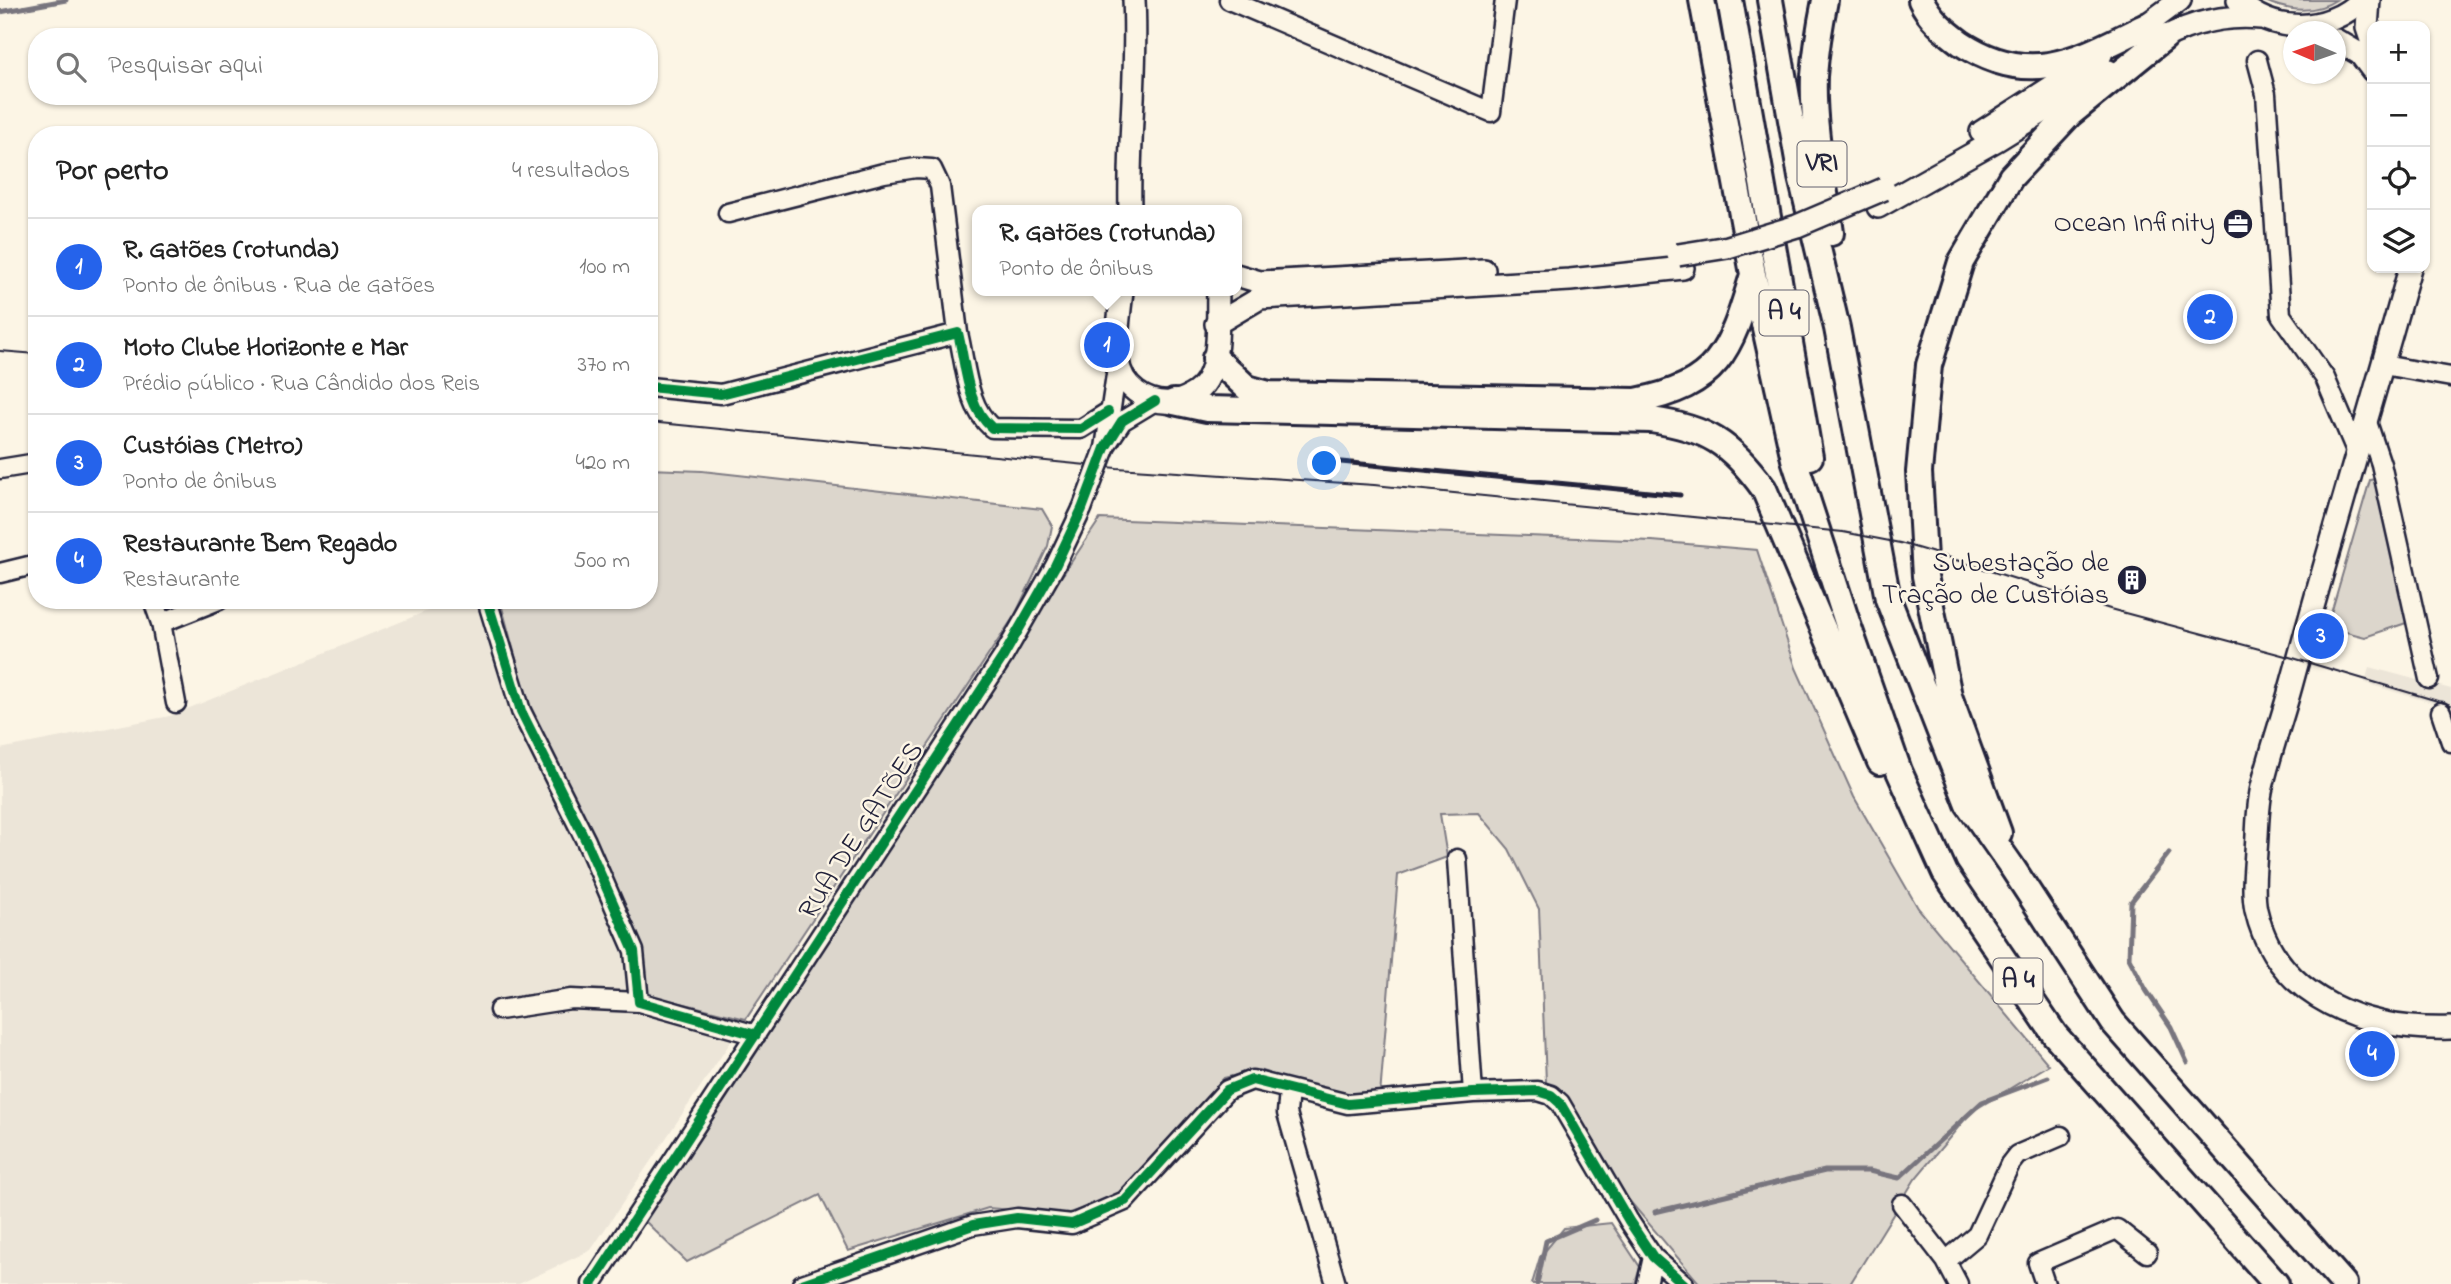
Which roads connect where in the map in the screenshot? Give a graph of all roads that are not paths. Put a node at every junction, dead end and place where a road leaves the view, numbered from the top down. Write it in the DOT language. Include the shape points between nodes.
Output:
graph roads {
  1 [pos="1135,0"];
  2 [pos="1229,0"];
  3 [pos="1504,0"];
  4 [pos="1702,0"];
  5 [pos="1730,0"];
  6 [pos="1769,0"];
  7 [pos="1825,0"];
  8 [pos="1921,0"];
  9 [pos="2180,0"];
  10 [pos="2238,0"];
  11 [pos="2361,0"];
  12 [pos="2369,0"];
  13 [pos="2261,18"];
  14 [pos="2326,21"];
  15 [pos="2368,21"];
  16 [pos="2283,24"];
  17 [pos="2157,31"];
  18 [pos="2346,46"];
  19 [pos="2257,60"];
  20 [pos="2367,63"];
  21 [pos="1129,170"];
  22 [pos="1130,205"];
  23 [pos="1145,205"];
  24 [pos="728,212"];
  25 [pos="1681,261"];
  26 [pos="2409,273"];
  27 [pos="1753,274"];
  28 [pos="1242,276"];
  29 [pos="1122,296"];
  30 [pos="1218,296"];
  31 [pos="1216,324"];
  32 [pos="1837,328"];
  33 [pos="958,334"];
  34 [pos="1215,358"];
  35 [pos="1118,361"];
  36 [pos="2383,365"];
  37 [pos="2451,377"];
  38 [pos="658,388"];
  39 [pos="1164,402"];
  40 [pos="1108,412"];
  41 [pos="2367,422"];
  42 [pos="1105,448"];
  43 [pos="2357,453"];
  44 [pos="28,464"];
  45 [pos="0,469"];
  46 [pos="28,566"];
  47 [pos="0,573"];
  48 [pos="156,609"];
  49 [pos="196,609"];
  50 [pos="490,609"];
  51 [pos="161,623"];
  52 [pos="1848,625"];
  53 [pos="2428,679"];
  54 [pos="176,703"];
  55 [pos="2441,712"];
  56 [pos="2451,743"];
  57 [pos="1457,859"];
  58 [pos="2010,864"];
  59 [pos="1945,873"];
  60 [pos="639,1002"];
  61 [pos="499,1010"];
  62 [pos="2451,1028"];
  63 [pos="757,1035"];
  64 [pos="1289,1090"];
  65 [pos="1473,1094"];
  66 [pos="2061,1136"];
  67 [pos="1902,1204"];
  68 [pos="2147,1254"];
  69 [pos="1653,1257"];
  70 [pos="1946,1261"];
  71 [pos="592,1284"];
  72 [pos="802,1284"];
  73 [pos="1336,1284"];
  74 [pos="1647,1284"];
  75 [pos="1684,1284"];
  76 [pos="1958,1284"];
  77 [pos="2045,1284"];
  78 [pos="2276,1284"];
  79 [pos="2344,1284"];
  1 -- 21 [label="main road"];
  2 -- 3 [label="street" via="1491,112"];
  4 -- 27 [label="highway"];
  5 -- 52 [label="highway, A 4" via="1809,453"];
  6 -- 32 [label="highway, A 4" via="1801,177"];
  7 -- 32 [label="highway, VRI" via="1814,78"];
  8 -- 17 [label="highway" via="1943,30 1974,51 2021,66 2052,66"];
  9 -- 17 [label="main road"];
  10 -- 13 [label="main road"];
  11 -- 14 [label="main road"];
  12 -- 15 [label="main road"];
  13 -- 16 [label="main road"];
  13 -- 17 [label="main road" via="2235,16"];
  17 -- 25 [label="main road" via="1997,140 1801,239 1731,259"];
  17 -- 58 [label="highway" via="2011,177 1961,262 1929,365 1919,472 1926,576 1949,696"];
  18 -- 20 [label="main road"];
  19 -- 43 [label="street" via="2266,94 2281,315 2325,378"];
  21 -- 22 [label="main road"];
  21 -- 23 [label="main road"];
  24 -- 33 [label="street" via="884,173 932,169 940,186"];
  25 -- 28 [label="main road" via="1261,282"];
  25 -- 31 [label="main road" via="1570,280 1260,298"];
  26 -- 36 [label="main road"];
  27 -- 34 [label="highway" via="1738,325 1717,361 1683,388 1636,401 1269,394 1247,388"];
  27 -- 52 [label="highway" via="1794,459"];
  29 -- 35 [label="main road"];
  30 -- 31 [label="main road"];
  31 -- 34 [label="main road"];
  32 -- 58 [label="highway, A 4" via="1888,599 1968,804"];
  33 -- 38 [label="street" via="721,394"];
  33 -- 40 [label="street" via="972,399 981,419 992,428 1081,429"];
  34 -- 39 [label="main road" via="1206,382 1192,395"];
  35 -- 39 [label="main road" via="1124,379 1137,393"];
  35 -- 40 [label="street, RUA DE GATÕES"];
  36 -- 37 [label="street"];
  36 -- 41 [label="main road"];
  39 -- 42 [label="street, RUA DE GATÕES" via="1122,421"];
  39 -- 59 [label="highway" via="1207,410 1651,420 1702,431 1739,456 1764,489 1888,780"];
  40 -- 42 [label="street, RUA DE GATÕES"];
  41 -- 43 [label="main road"];
  41 -- 53 [label="street" via="2381,464"];
  42 -- 63 [label="street, RUA DE GATÕES, bridge" via="1055,566 1003,657"];
  43 -- 62 [label="main road" via="2262,785 2255,907 2272,950 2288,972 2320,999 2382,1024"];
  44 -- 45 [label="street"];
  46 -- 47 [label="street"];
  48 -- 51 [label="street"];
  49 -- 51 [label="street"];
  50 -- 60 [label="street" via="521,711 634,951"];
  51 -- 54 [label="street"];
  52 -- 59 [label="highway, A 4" via="1899,771"];
  55 -- 56 [label="street"];
  57 -- 65 [label="street"];
  58 -- 79 [label="highway, A 4" via="2113,1022"];
  59 -- 78 [label="highway, A 4" via="2055,1035"];
  60 -- 61 [label="street" via="571,999"];
  60 -- 63 [label="street"];
  63 -- 71 [label="street, RUA DE GATÕES"];
  64 -- 65 [label="street" via="1348,1104"];
  64 -- 72 [label="street" via="1252,1080 1227,1090 1125,1201 1072,1224 1017,1218 973,1226"];
  64 -- 73 [label="street" via="1287,1113"];
  65 -- 69 [label="street" via="1538,1091 1560,1103"];
  66 -- 70 [label="street" via="2017,1155 1977,1235"];
  67 -- 70 [label="street"];
  68 -- 77 [label="street" via="2117,1228 2038,1263"];
  69 -- 74 [label="street"];
  69 -- 75 [label="street"];
  70 -- 76 [label="street"];
}
